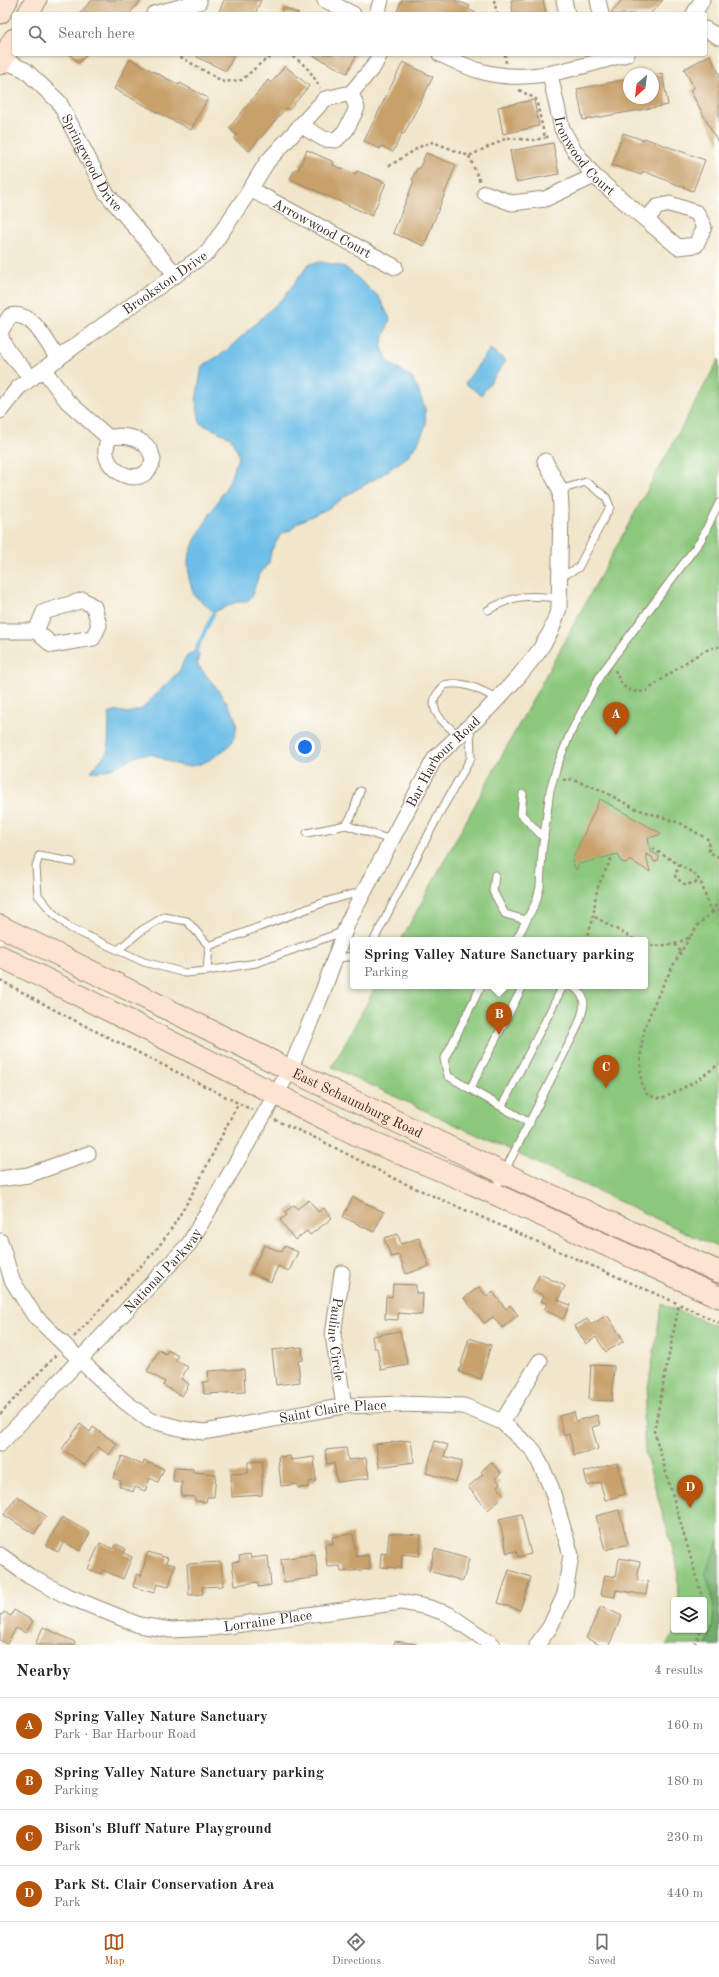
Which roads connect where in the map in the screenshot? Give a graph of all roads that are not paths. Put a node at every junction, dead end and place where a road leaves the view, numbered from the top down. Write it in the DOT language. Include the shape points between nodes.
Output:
graph roads {
  1 [pos="7,0"];
  2 [pos="36,0"];
  3 [pos="325,0"];
  4 [pos="381,0"];
  5 [pos="564,0"];
  6 [pos="598,0"];
  7 [pos="702,0"];
  8 [pos="197,5"];
  9 [pos="29,12"];
  10 [pos="164,12"];
  11 [pos="349,12"];
  12 [pos="378,12"];
  13 [pos="567,12"];
  14 [pos="601,12"];
  15 [pos="695,12"];
  16 [pos="0,13"];
  17 [pos="707,30"];
  18 [pos="719,37"];
  19 [pos="12,42"];
  20 [pos="379,56"];
  21 [pos="444,56"];
  22 [pos="608,56"];
  23 [pos="576,60"];
  24 [pos="1,61"];
  25 [pos="550,74"];
  26 [pos="351,93"];
  27 [pos="300,124"];
  28 [pos="594,176"];
  29 [pos="250,189"];
  30 [pos="485,193"];
  31 [pos="647,219"];
  32 [pos="394,267"];
  33 [pos="176,275"];
  34 [pos="0,332"];
  35 [pos="58,359"];
  36 [pos="38,374"];
  37 [pos="0,411"];
  38 [pos="109,438"];
  39 [pos="545,461"];
  40 [pos="560,490"];
  41 [pos="719,503"];
  42 [pos="560,577"];
  43 [pos="559,598"];
  44 [pos="488,610"];
  45 [pos="0,631"];
  46 [pos="36,631"];
  47 [pos="498,699"];
  48 [pos="470,724"];
  49 [pos="458,735"];
  50 [pos="360,791"];
  51 [pos="523,794"];
  52 [pos="346,825"];
  53 [pos="307,833"];
  54 [pos="544,838"];
  55 [pos="391,840"];
  56 [pos="72,862"];
  57 [pos="495,875"];
  58 [pos="365,890"];
  59 [pos="526,920"];
  60 [pos="0,926"];
  61 [pos="345,931"];
  62 [pos="376,937"];
  63 [pos="518,937"];
  64 [pos="209,946"];
  65 [pos="118,950"];
  66 [pos="0,956"];
  67 [pos="350,956"];
  68 [pos="334,959"];
  69 [pos="207,971"];
  70 [pos="480,989"];
  71 [pos="521,989"];
  72 [pos="561,989"];
  73 [pos="576,989"];
  74 [pos="290,1070"];
  75 [pos="470,1089"];
  76 [pos="276,1094"];
  77 [pos="502,1106"];
  78 [pos="530,1123"];
  79 [pos="88,1154"];
  80 [pos="503,1173"];
  81 [pos="0,1179"];
  82 [pos="494,1194"];
  83 [pos="0,1241"];
  84 [pos="719,1272"];
  85 [pos="342,1273"];
  86 [pos="719,1297"];
  87 [pos="80,1360"];
  88 [pos="540,1361"];
  89 [pos="344,1406"];
  90 [pos="502,1422"];
  91 [pos="0,1444"];
  92 [pos="0,1555"];
  93 [pos="493,1645"];
  94 [pos="536,1645"];
  1 -- 16 [label="main road"];
  2 -- 9 [label="main road"];
  3 -- 11 [label="street"];
  4 -- 12 [label="street"];
  5 -- 13 [label="street"];
  6 -- 14 [label="street"];
  7 -- 15 [label="street"];
  8 -- 10 [label="street"];
  17 -- 18 [label="street"];
  19 -- 24 [label="main road"];
  20 -- 26 [label="street" via="374,66"];
  21 -- 25 [label="street" via="478,71 516,77"];
  22 -- 23 [label="street"];
  23 -- 25 [label="street"];
  24 -- 33 [label="street, Springwood Drive" via="25,70 59,102 106,193"];
  25 -- 28 [label="street, Ironwood Court" via="562,129"];
  26 -- 27 [label="street, Brookston Drive" via="325,99"];
  26 -- 27 [label="street" via="356,108 346,130 336,140 324,139"];
  27 -- 29 [label="street, Brookston Drive" via="267,162"];
  28 -- 30 [label="street" via="544,199 512,203"];
  28 -- 31 [label="street, Ironwood Court"];
  29 -- 32 [label="street, Arrowwood Court"];
  29 -- 33 [label="street, Brookston Drive" via="208,252"];
  33 -- 35 [label="street, Brookston Drive"];
  34 -- 35 [label="street" via="10,316 18,314 27,317"];
  34 -- 36 [label="street" via="2,341 10,353"];
  35 -- 36 [label="street, Brookston Drive"];
  36 -- 37 [label="street, Brookston Drive" via="18,388"];
  36 -- 38 [label="street"];
  39 -- 40 [label="street, Bar Harbour Road"];
  40 -- 42 [label="street, Bar Harbour Road"];
  40 -- 42 [label="lane" via="586,482 606,497 610,507 578,568"];
  41 -- 54 [label="lane" via="702,540 601,674 557,766"];
  42 -- 43 [label="street, Bar Harbour Road"];
  43 -- 44 [label="lane" via="527,595 502,602"];
  43 -- 47 [label="street, Bar Harbour Road" via="559,608 551,631 539,651"];
  45 -- 46 [label="street"];
  47 -- 48 [label="street, Bar Harbour Road"];
  47 -- 49 [label="lane" via="477,688 456,682 444,685 435,698 434,708 442,721"];
  48 -- 49 [label="street, Bar Harbour Road"];
  48 -- 62 [label="lane" via="471,758"];
  49 -- 55 [label="street, Bar Harbour Road" via="435,758"];
  50 -- 52 [label="lane"];
  51 -- 54 [label="lane" via="521,814"];
  52 -- 53 [label="lane"];
  52 -- 55 [label="lane"];
  54 -- 59 [label="lane" via="540,887 536,902"];
  55 -- 58 [label="street, Bar Harbour Road"];
  56 -- 65 [label="lane" via="39,856 36,866 38,895 70,928"];
  57 -- 59 [label="lane" via="493,891 505,914"];
  58 -- 61 [label="street, Bar Harbour Road"];
  58 -- 64 [label="lane" via="325,902"];
  59 -- 63 [label="lane"];
  60 -- 74 [label="main road, East Schaumburg Road"];
  61 -- 68 [label="street, Bar Harbour Road"];
  61 -- 69 [label="lane" via="256,963"];
  64 -- 65 [label="lane" via="187,921 164,917 142,930"];
  64 -- 69 [label="lane"];
  65 -- 69 [label="lane" via="144,962 185,973"];
  66 -- 76 [label="main road, East Schaumburg Road"];
  67 -- 68 [label="lane"];
  68 -- 74 [label="street, Bar Harbour Road"];
  70 -- 75 [label="lane" via="444,1060 448,1076"];
  71 -- 75 [label="lane"];
  72 -- 77 [label="lane"];
  73 -- 78 [label="lane" via="584,998 584,1008 577,1028"];
  74 -- 76 [label="street, National Parkway"];
  74 -- 80 [label="main road, East Schaumburg Road"];
  75 -- 77 [label="lane"];
  76 -- 82 [label="main road, East Schaumburg Road" via="361,1137"];
  76 -- 87 [label="street, National Parkway" via="190,1244"];
  77 -- 78 [label="lane"];
  78 -- 80 [label="lane"];
  79 -- 81 [label="street" via="28,1175"];
  80 -- 82 [label="lane"];
  80 -- 84 [label="main road, East Schaumburg Road"];
  82 -- 86 [label="main road, East Schaumburg Road"];
  83 -- 87 [label="street, Saint Claire Place" via="12,1280 34,1315"];
  85 -- 89 [label="street, Pauline Circle" via="333,1335"];
  87 -- 89 [label="street, Saint Claire Place" via="124,1401 149,1420 204,1432"];
  87 -- 91 [label="street, National Parkway"];
  88 -- 90 [label="street"];
  89 -- 90 [label="street, Saint Claire Place" via="464,1406"];
  90 -- 94 [label="street, Saint Claire Place" via="534,1452 551,1487 571,1555 565,1594 550,1628"];
  92 -- 93 [label="street, Lorraine Place" via="29,1576 65,1595 139,1625 171,1630 213,1628 400,1602 448,1614"];
}
